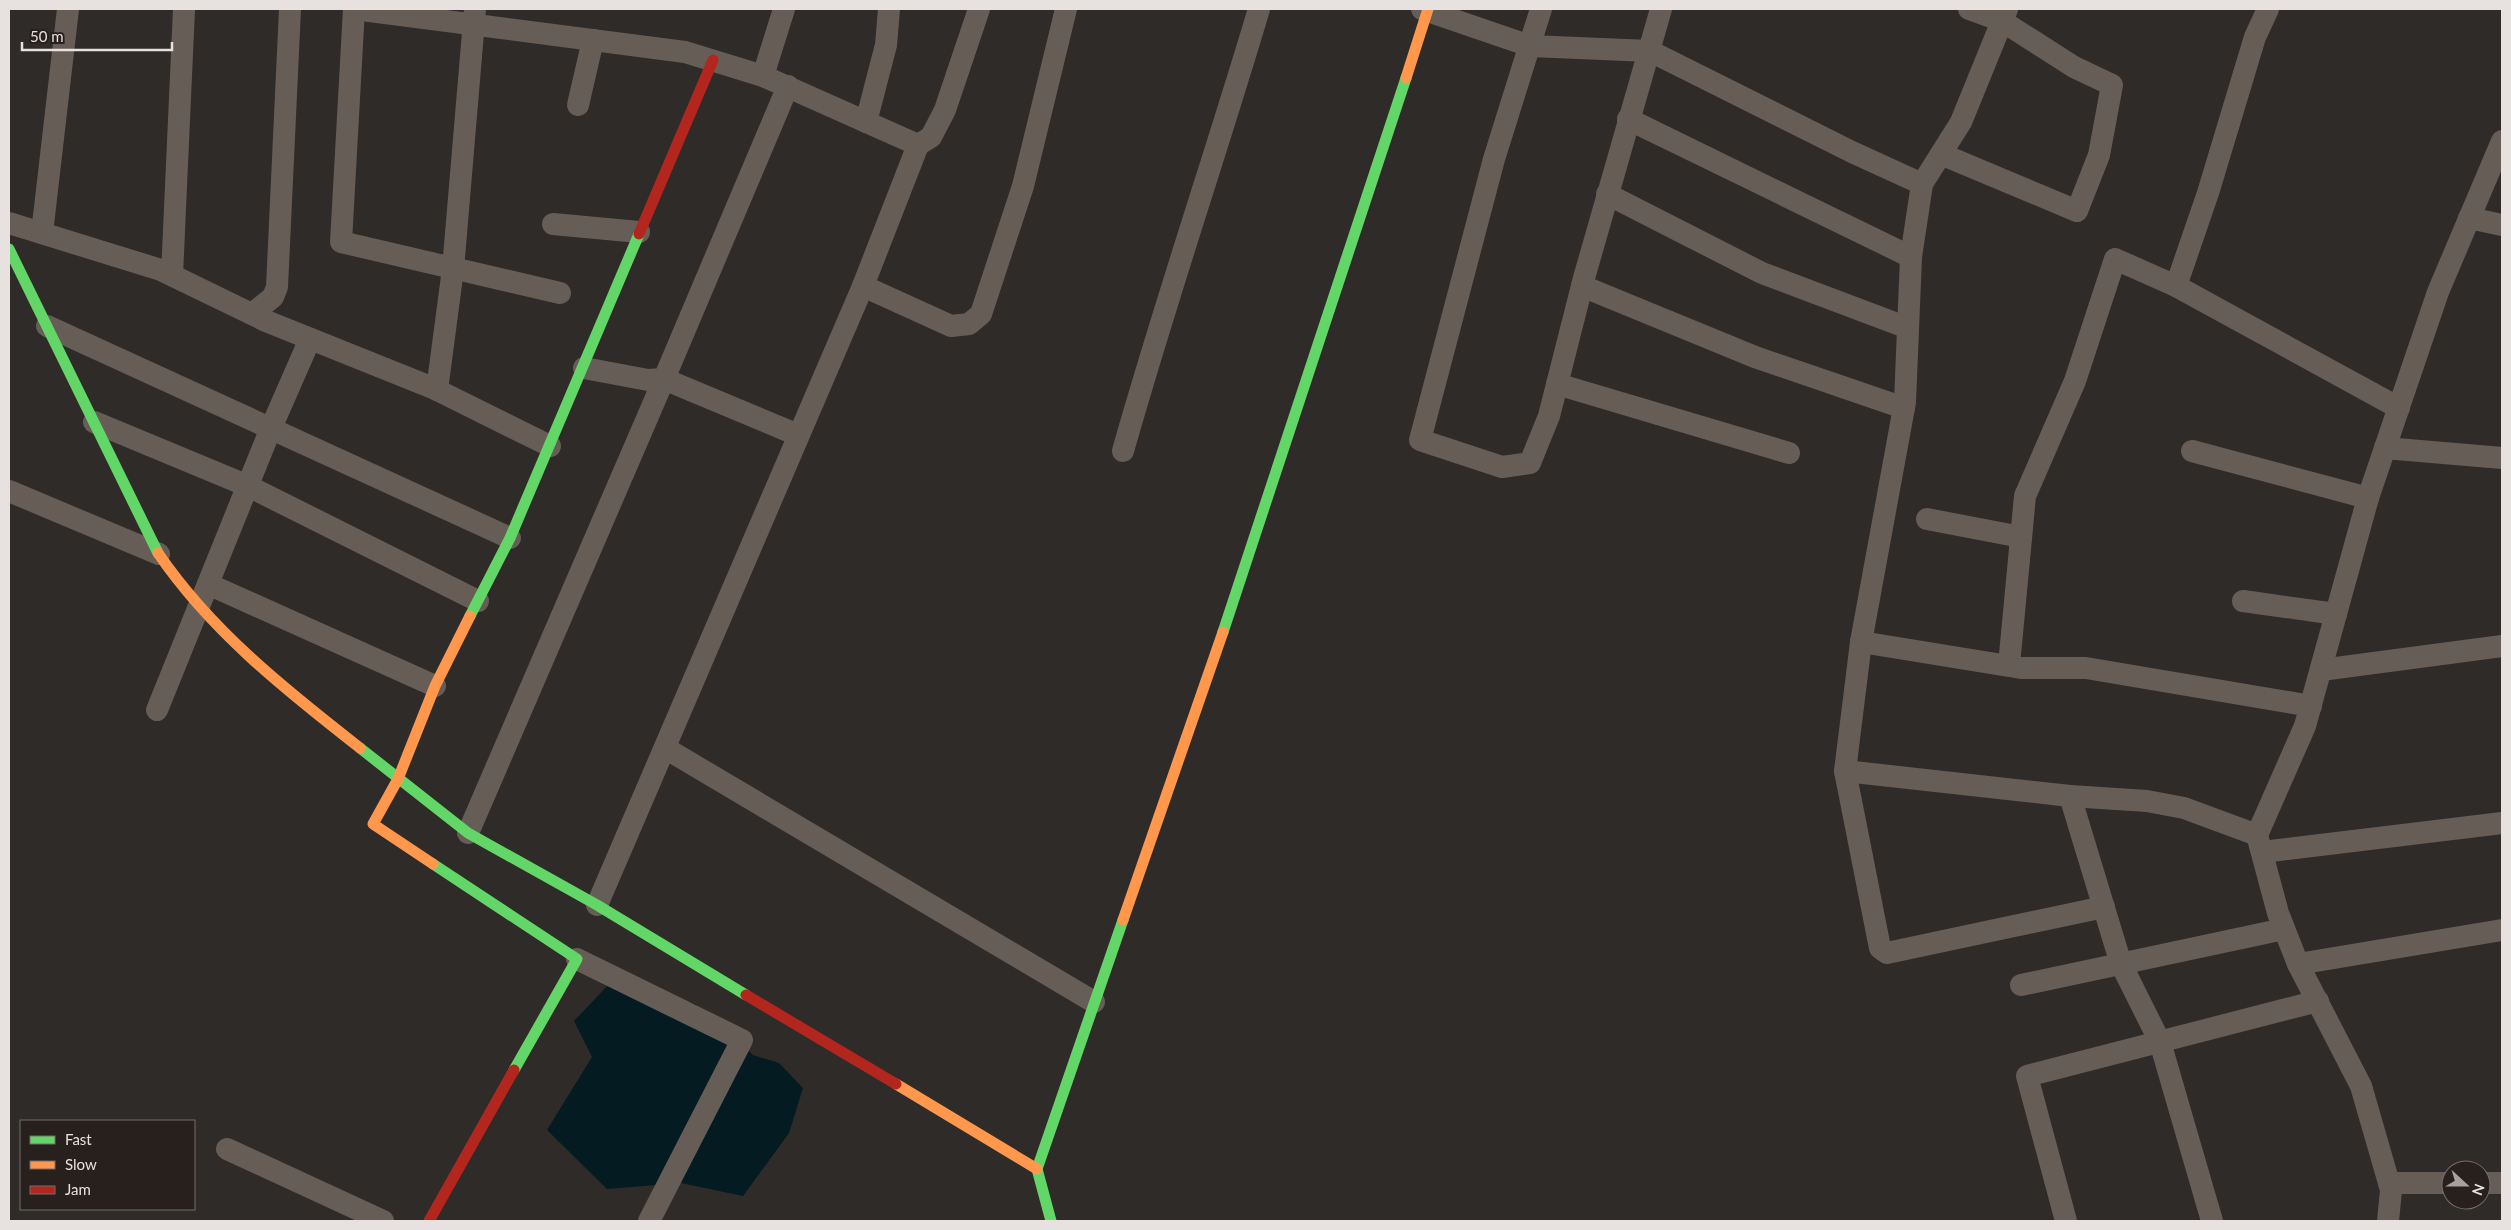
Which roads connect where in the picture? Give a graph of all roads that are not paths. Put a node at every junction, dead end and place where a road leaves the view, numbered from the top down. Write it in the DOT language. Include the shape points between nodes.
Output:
graph roads {
  1 [pos="68,9"];
  2 [pos="184,9"];
  3 [pos="290,9"];
  4 [pos="354,9"];
  5 [pos="784,9"];
  6 [pos="889,9"];
  7 [pos="979,9"];
  8 [pos="1066,9"];
  9 [pos="1259,9"];
  10 [pos="1426,9"];
  11 [pos="1541,9"];
  12 [pos="1661,9"];
  13 [pos="1969,9"];
  14 [pos="2268,9"];
  15 [pos="2004,15"];
  16 [pos="474,17"];
  17 [pos="593,40"];
  18 [pos="1530,46"];
  19 [pos="1650,51"];
  20 [pos="713,60"];
  21 [pos="763,76"];
  22 [pos="788,86"];
  23 [pos="578,105"];
  24 [pos="1628,119"];
  25 [pos="866,122"];
  26 [pos="2502,141"];
  27 [pos="918,145"];
  28 [pos="1941,154"];
  29 [pos="1922,184"];
  30 [pos="1607,194"];
  31 [pos="2469,218"];
  32 [pos="9,223"];
  33 [pos="553,224"];
  34 [pos="2502,225"];
  35 [pos="639,232"];
  36 [pos="42,233"];
  37 [pos="9,248"];
  38 [pos="1911,257"];
  39 [pos="453,269"];
  40 [pos="172,275"];
  41 [pos="863,286"];
  42 [pos="1582,286"];
  43 [pos="2176,286"];
  44 [pos="560,293"];
  45 [pos="252,314"];
  46 [pos="47,326"];
  47 [pos="1908,328"];
  48 [pos="310,339"];
  49 [pos="584,368"];
  50 [pos="664,379"];
  51 [pos="1557,384"];
  52 [pos="437,390"];
  53 [pos="1904,408"];
  54 [pos="2398,408"];
  55 [pos="94,422"];
  56 [pos="271,428"];
  57 [pos="798,435"];
  58 [pos="550,446"];
  59 [pos="2385,448"];
  60 [pos="1123,451"];
  61 [pos="2192,451"];
  62 [pos="1789,453"];
  63 [pos="2502,458"];
  64 [pos="248,486"];
  65 [pos="9,491"];
  66 [pos="2368,498"];
  67 [pos="1927,519"];
  68 [pos="2021,537"];
  69 [pos="510,538"];
  70 [pos="159,554"];
  71 [pos="208,584"];
  72 [pos="478,601"];
  73 [pos="2243,601"];
  74 [pos="200,605"];
  75 [pos="2336,614"];
  76 [pos="1861,642"];
  77 [pos="2502,646"];
  78 [pos="2009,665"];
  79 [pos="2321,670"];
  80 [pos="435,686"];
  81 [pos="2311,706"];
  82 [pos="157,710"];
  83 [pos="665,748"];
  84 [pos="1845,771"];
  85 [pos="398,779"];
  86 [pos="2070,796"];
  87 [pos="2502,824"];
  88 [pos="468,833"];
  89 [pos="2259,844"];
  90 [pos="596,905"];
  91 [pos="2104,906"];
  92 [pos="2284,929"];
  93 [pos="2502,930"];
  94 [pos="577,959"];
  95 [pos="2121,964"];
  96 [pos="2298,964"];
  97 [pos="2021,985"];
  98 [pos="2318,1001"];
  99 [pos="1094,1002"];
  100 [pos="2160,1042"];
  101 [pos="227,1149"];
  102 [pos="1037,1169"];
  103 [pos="2389,1183"];
  104 [pos="2441,1183"];
  105 [pos="383,1221"];
  106 [pos="430,1221"];
  107 [pos="649,1221"];
  108 [pos="1051,1221"];
  109 [pos="2066,1221"];
  110 [pos="2212,1221"];
  111 [pos="2388,1221"];
  1 -- 36 [label="street"];
  2 -- 40 [label="street"];
  3 -- 45 [label="street" via="277,287 273,296"];
  4 -- 16 [label="street"];
  4 -- 39 [label="street" via="341,242"];
  5 -- 21 [label="street"];
  6 -- 25 [label="street" via="886,45"];
  7 -- 27 [label="street" via="945,110 931,137"];
  8 -- 41 [label="street" via="1023,186 981,314 969,324 951,326"];
  9 -- 60 [label="street"];
  10 -- 18 [label="street"];
  10 -- 99 [label="street" via="1253,545"];
  11 -- 18 [label="street"];
  12 -- 19 [label="street"];
  13 -- 15 [label="street"];
  14 -- 43 [label="street" via="2255,37"];
  15 -- 28 [label="street" via="1961,122"];
  15 -- 28 [label="street" via="2074,67 2112,85 2099,155 2076,211"];
  16 -- 17 [label="street"];
  16 -- 39 [label="street"];
  17 -- 20 [label="street" via="685,52"];
  17 -- 23 [label="street"];
  18 -- 19 [label="street"];
  18 -- 51 [label="street" via="1494,159 1420,440 1502,467 1530,463 1549,416"];
  19 -- 24 [label="street"];
  19 -- 29 [label="street"];
  20 -- 21 [label="street"];
  20 -- 35 [label="street"];
  21 -- 22 [label="street"];
  22 -- 25 [label="street"];
  22 -- 50 [label="street"];
  24 -- 30 [label="street"];
  24 -- 38 [label="street"];
  25 -- 27 [label="street"];
  26 -- 31 [label="street"];
  27 -- 41 [label="street"];
  28 -- 29 [label="street"];
  29 -- 38 [label="street"];
  30 -- 42 [label="street"];
  30 -- 47 [label="street" via="1762,273"];
  31 -- 34 [label="street"];
  31 -- 54 [label="street" via="2438,292"];
  32 -- 36 [label="street"];
  33 -- 35 [label="street"];
  35 -- 49 [label="street"];
  36 -- 40 [label="street"];
  37 -- 46 [label="street"];
  38 -- 47 [label="street"];
  39 -- 44 [label="street"];
  39 -- 52 [label="street"];
  40 -- 45 [label="street"];
  41 -- 57 [label="street"];
  42 -- 51 [label="street"];
  42 -- 53 [label="street" via="1755,357"];
  43 -- 54 [label="street"];
  43 -- 68 [label="street" via="2116,260 2075,381 2025,496"];
  45 -- 48 [label="street"];
  46 -- 55 [label="street"];
  46 -- 56 [label="street"];
  47 -- 53 [label="street"];
  48 -- 52 [label="street"];
  48 -- 56 [label="street"];
  49 -- 50 [label="street" via="648,380"];
  49 -- 58 [label="street"];
  50 -- 57 [label="street"];
  50 -- 88 [label="street"];
  51 -- 62 [label="street"];
  52 -- 58 [label="street"];
  53 -- 76 [label="street"];
  54 -- 59 [label="street"];
  55 -- 64 [label="street"];
  55 -- 70 [label="street"];
  56 -- 64 [label="street"];
  56 -- 69 [label="street"];
  57 -- 83 [label="street"];
  58 -- 69 [label="street"];
  59 -- 63 [label="street"];
  59 -- 66 [label="street"];
  61 -- 66 [label="street"];
  64 -- 71 [label="street"];
  64 -- 72 [label="street"];
  65 -- 70 [label="street"];
  66 -- 75 [label="street"];
  67 -- 68 [label="street"];
  68 -- 78 [label="street"];
  69 -- 72 [label="street"];
  70 -- 74 [label="street"];
  71 -- 74 [label="street"];
  71 -- 80 [label="street"];
  72 -- 80 [label="street"];
  73 -- 75 [label="street"];
  74 -- 82 [label="street"];
  74 -- 85 [label="street" via="271,678"];
  75 -- 79 [label="street"];
  76 -- 78 [label="street"];
  76 -- 84 [label="street"];
  77 -- 79 [label="street"];
  78 -- 81 [label="street" via="2021,668 2086,668"];
  79 -- 81 [label="street"];
  80 -- 85 [label="street"];
  81 -- 89 [label="street"];
  83 -- 90 [label="street"];
  83 -- 99 [label="street"];
  84 -- 86 [label="street"];
  84 -- 91 [label="street" via="1880,948 1887,953"];
  85 -- 88 [label="street"];
  85 -- 94 [label="street" via="373,824"];
  86 -- 89 [label="street" via="2147,801 2184,808"];
  86 -- 91 [label="street"];
  87 -- 89 [label="street"];
  88 -- 90 [label="street"];
  89 -- 92 [label="street"];
  90 -- 102 [label="street"];
  91 -- 95 [label="street"];
  92 -- 95 [label="street"];
  92 -- 96 [label="street"];
  93 -- 96 [label="street"];
  94 -- 106 [label="street"];
  94 -- 107 [label="street" via="742,1040"];
  95 -- 97 [label="street"];
  95 -- 100 [label="street"];
  96 -- 98 [label="street"];
  98 -- 100 [label="street"];
  98 -- 103 [label="street" via="2361,1086"];
  99 -- 102 [label="street"];
  100 -- 109 [label="street" via="2027,1076"];
  100 -- 110 [label="street"];
  101 -- 105 [label="street"];
  102 -- 108 [label="street"];
  103 -- 104 [label="street"];
  103 -- 111 [label="street"];
}
